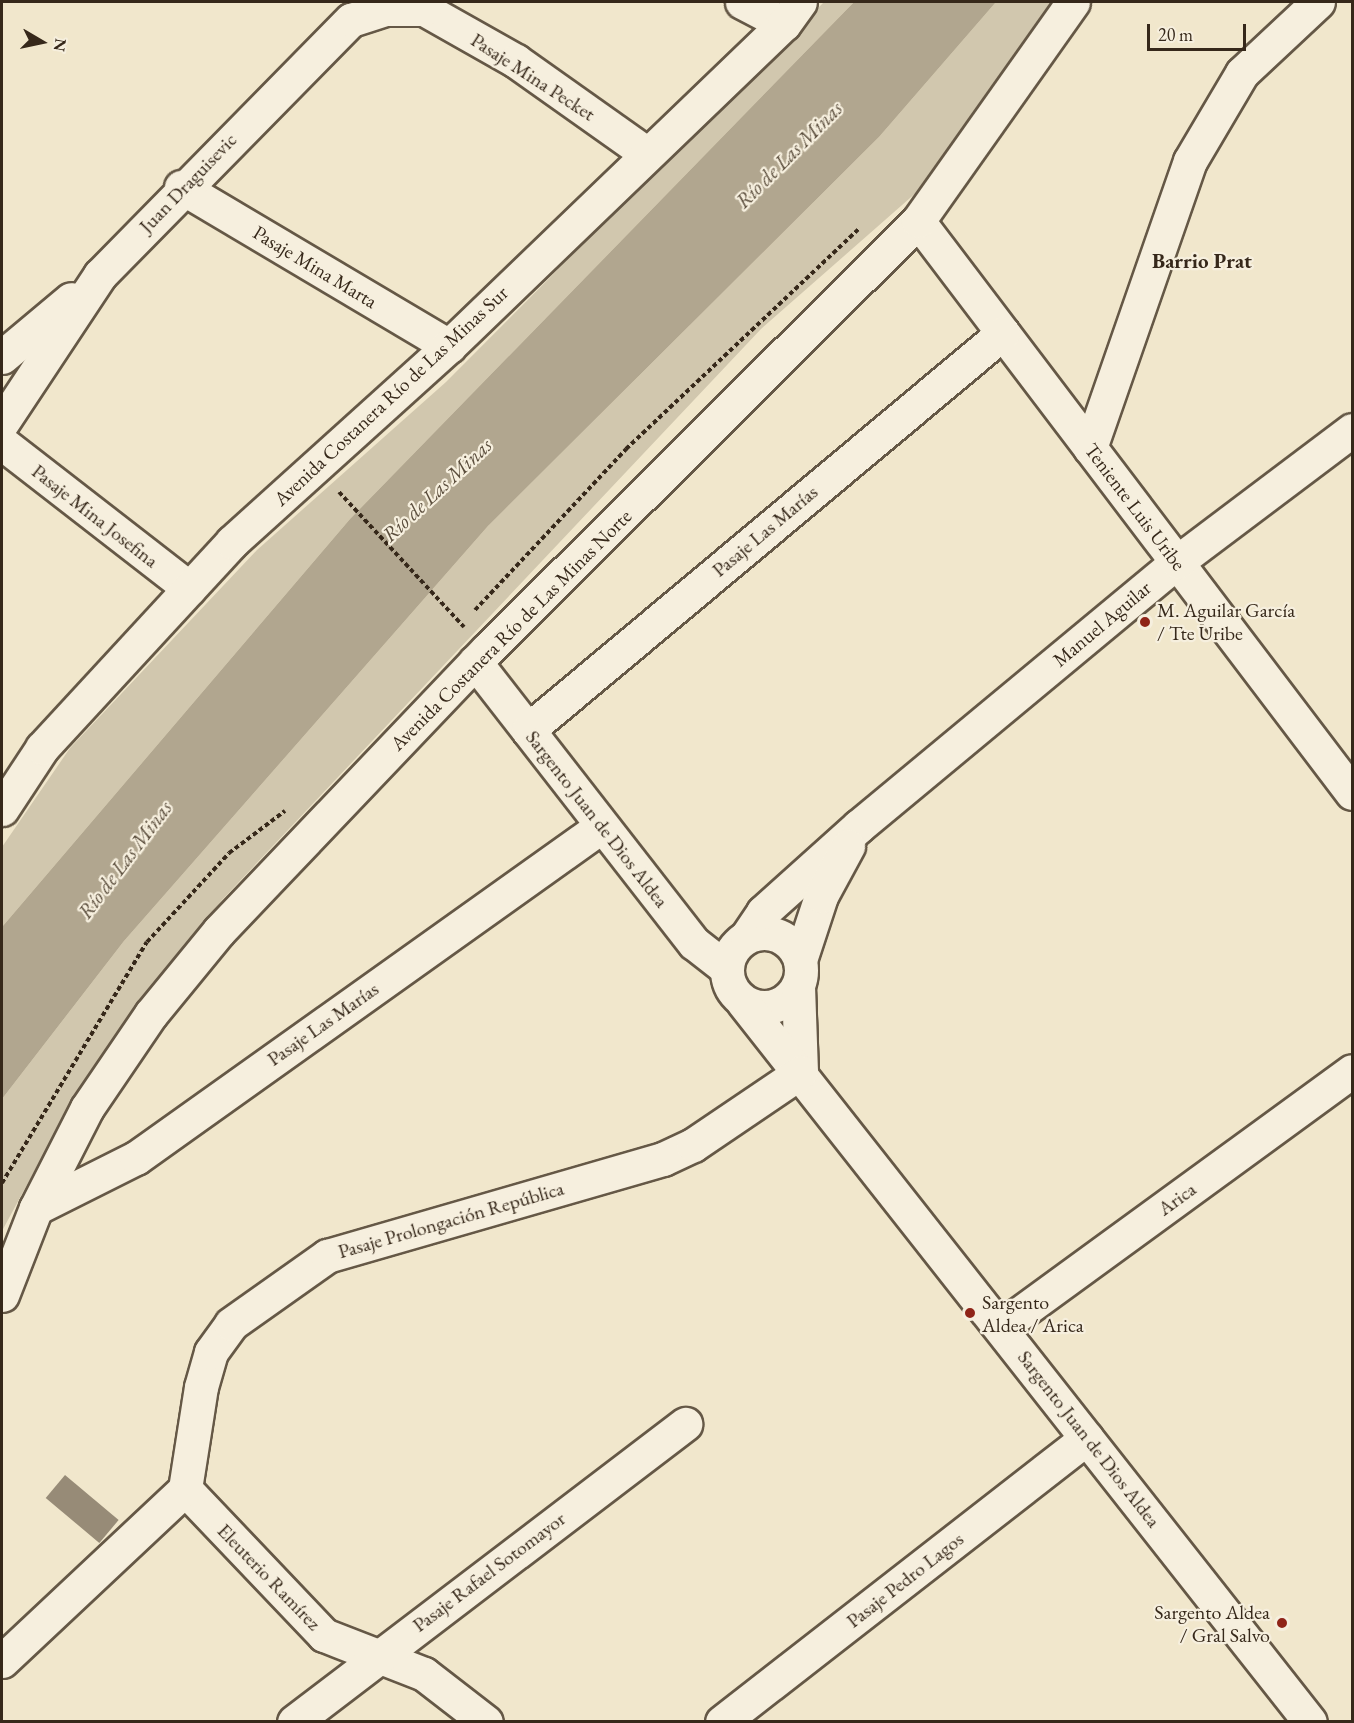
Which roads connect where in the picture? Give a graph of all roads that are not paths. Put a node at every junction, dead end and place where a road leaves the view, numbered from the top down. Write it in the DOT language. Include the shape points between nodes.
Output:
graph roads {
  1 [pos="742,2"];
  2 [pos="1073,2"];
  3 [pos="1318,2"];
  4 [pos="423,5"];
  5 [pos="792,13"];
  6 [pos="646,153"];
  7 [pos="182,187"];
  8 [pos="918,221"];
  9 [pos="100,274"];
  10 [pos="1003,333"];
  11 [pos="449,346"];
  12 [pos="2,357"];
  13 [pos="2,423"];
  14 [pos="1353,430"];
  15 [pos="2,443"];
  16 [pos="1090,448"];
  17 [pos="1177,562"];
  18 [pos="189,588"];
  19 [pos="475,663"];
  20 [pos="528,730"];
  21 [pos="1353,793"];
  22 [pos="2,809"];
  23 [pos="602,826"];
  24 [pos="859,826"];
  25 [pos="747,936"];
  26 [pos="726,968"];
  27 [pos="799,973"];
  28 [pos="743,1002"];
  29 [pos="1353,1071"];
  30 [pos="801,1072"];
  31 [pos="36,1208"];
  32 [pos="2,1294"];
  33 [pos="1000,1327"];
  34 [pos="685,1424"];
  35 [pos="1088,1438"];
  36 [pos="185,1489"];
  37 [pos="375,1658"];
  38 [pos="2,1661"];
  39 [pos="299,1720"];
  40 [pos="486,1722"];
  41 [pos="722,1722"];
  42 [pos="1310,1722"];
  1 -- 5 [label="street"];
  2 -- 8 [label="street, Avenida Costanera Río de Las Minas Norte"];
  3 -- 16 [label="street" via="1242,73 1190,161"];
  4 -- 6 [label="street, Pasaje Mina Pecket" via="516,61"];
  4 -- 7 [label="street, Juan Draguisevic" via="384,9 351,20"];
  5 -- 6 [label="street, Avenida Costanera Río de Las Minas Sur"];
  6 -- 11 [label="street, Avenida Costanera Río de Las Minas Sur"];
  7 -- 9 [label="street, Juan Draguisevic"];
  7 -- 11 [label="street, Pasaje Mina Marta"];
  8 -- 10 [label="street, Teniente Luis Uribe"];
  8 -- 19 [label="street, Avenida Costanera Río de Las Minas Norte"];
  9 -- 12 [label="street"];
  9 -- 13 [label="street, Juan Draguisevic"];
  10 -- 16 [label="street, Teniente Luis Uribe"];
  10 -- 20 [label="street, Pasaje Las Marías"];
  11 -- 18 [label="street, Avenida Costanera Río de Las Minas Sur" via="232,542"];
  14 -- 17 [label="street, Manuel Aguilar"];
  15 -- 18 [label="street, Pasaje Mina Josefina"];
  16 -- 17 [label="street, Teniente Luis Uribe"];
  17 -- 21 [label="street, Teniente Luis Uribe"];
  17 -- 24 [label="street, Manuel Aguilar"];
  18 -- 22 [label="street, Avenida Costanera Río de Las Minas Sur" via="42,747"];
  19 -- 20 [label="street, Sargento Juan de Dios Aldea"];
  19 -- 31 [label="street, Avenida Costanera Río de Las Minas Norte" via="219,931 151,1014 87,1108"];
  20 -- 23 [label="street, Sargento Juan de Dios Aldea"];
  23 -- 26 [label="street, Sargento Juan de Dios Aldea" via="694,943"];
  23 -- 31 [label="street, Pasaje Las Marías" via="136,1158"];
  24 -- 25 [label="street, Manuel Aguilar" via="763,912"];
  24 -- 27 [label="street, Manuel Aguilar" via="821,896"];
  25 -- 26 [label="street" via="729,955"];
  25 -- 27 [label="street" via="760,933 784,939"];
  26 -- 28 [label="street" via="727,981"];
  27 -- 28 [label="street" via="791,996 768,1008"];
  27 -- 30 [label="street"];
  28 -- 30 [label="street, Sargento Juan de Dios Aldea"];
  29 -- 33 [label="street, Arica"];
  30 -- 33 [label="street, Sargento Juan de Dios Aldea"];
  30 -- 36 [label="street, Pasaje Prolongación República" via="663,1159 327,1256 231,1324 211,1352"];
  31 -- 32 [label="street, Avenida Costanera Río de Las Minas Norte"];
  33 -- 35 [label="street, Sargento Juan de Dios Aldea"];
  34 -- 37 [label="street, Pasaje Rafael Sotomayor"];
  35 -- 41 [label="street, Pasaje Pedro Lagos"];
  35 -- 42 [label="street, Sargento Juan de Dios Aldea"];
  36 -- 37 [label="street, Eleuterio Ramírez" via="324,1635"];
  36 -- 38 [label="street"];
  37 -- 39 [label="street, Pasaje Rafael Sotomayor"];
  37 -- 40 [label="street, Eleuterio Ramírez" via="424,1674"];
}
